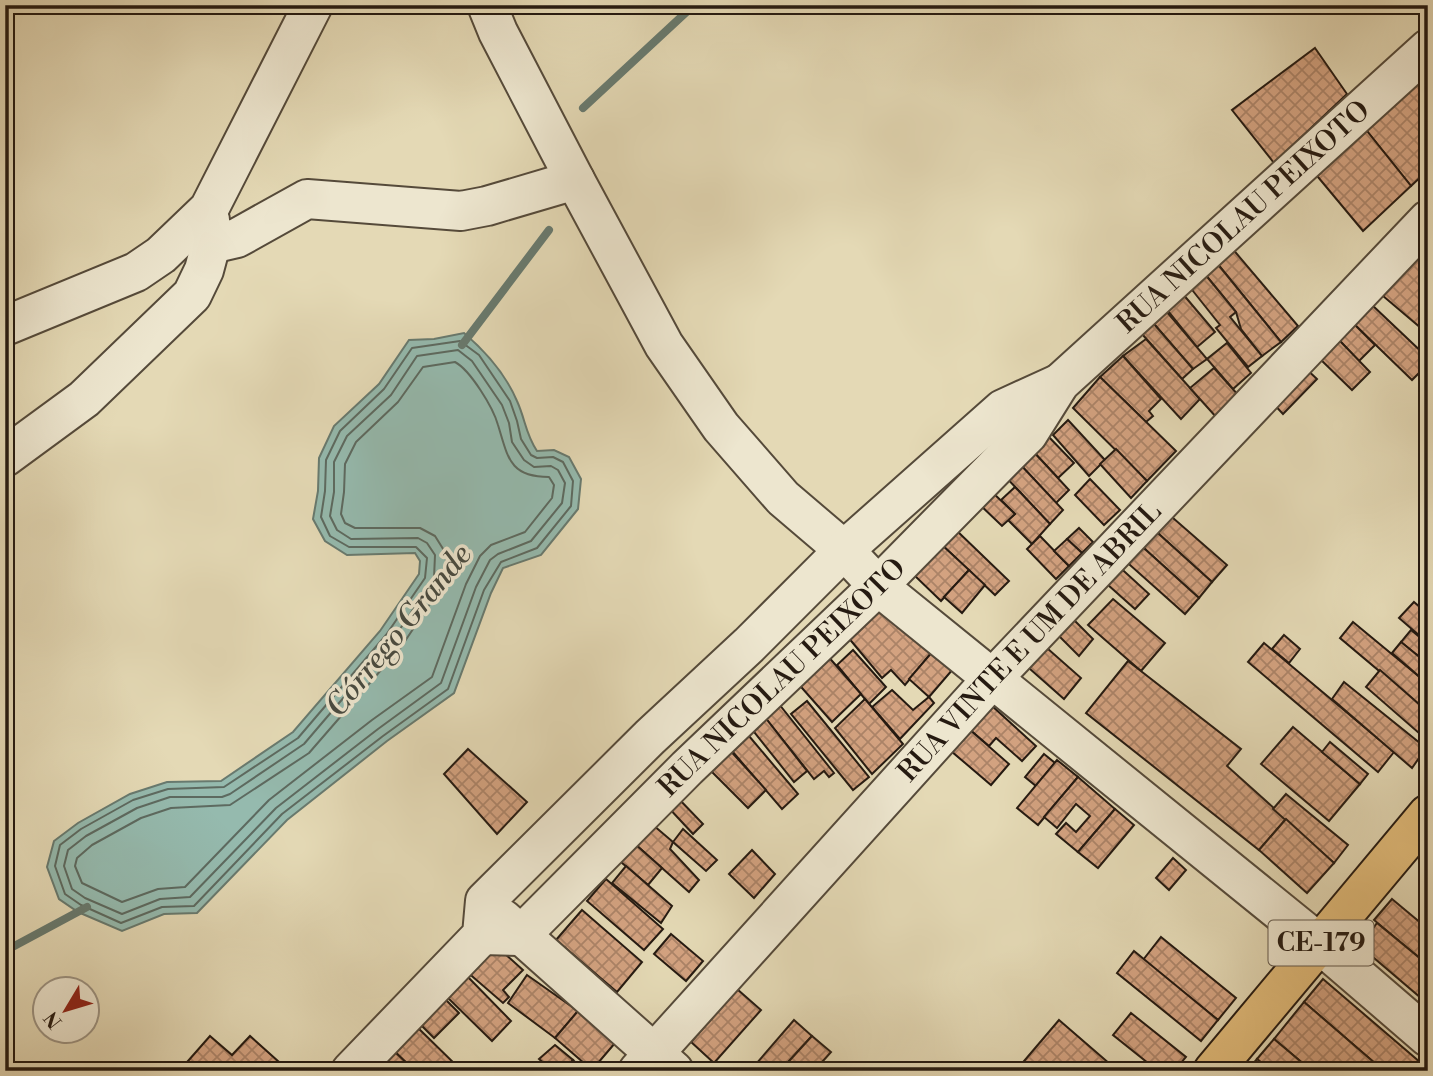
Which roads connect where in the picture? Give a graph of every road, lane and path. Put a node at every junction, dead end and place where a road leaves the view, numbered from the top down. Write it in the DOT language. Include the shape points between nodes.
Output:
graph roads {
  1 [pos="313,5"];
  2 [pos="487,5"];
  3 [pos="1428,49"];
  4 [pos="575,180"];
  5 [pos="1428,220"];
  6 [pos="210,227"];
  7 [pos="5,327"];
  8 [pos="1060,383"];
  9 [pos="5,457"];
  10 [pos="844,550"];
  11 [pos="878,586"];
  12 [pos="749,645"];
  13 [pos="783,674"];
  14 [pos="992,679"];
  15 [pos="650,737"];
  16 [pos="687,768"];
  17 [pos="573,814"];
  18 [pos="1428,814"];
  19 [pos="607,850"];
  20 [pos="483,918"];
  21 [pos="520,936"];
  22 [pos="1320,944"];
  23 [pos="1428,1037"];
  24 [pos="655,1065"];
  25 [pos="351,1071"];
  26 [pos="1213,1071"];
  1 -- 6 [label="street" via="231,169"];
  2 -- 4 [label="street"];
  3 -- 8 [label="street, RUA NICOLAU PEIXOTO"];
  4 -- 6 [label="street" via="461,211 307,199 237,238"];
  4 -- 10 [label="street" via="664,345 721,427 783,498"];
  5 -- 14 [label="street, RUA VINTE E UM DE ABRIL"];
  6 -- 7 [label="street" via="136,272"];
  6 -- 9 [label="street" via="204,270 192,295 84,400"];
  8 -- 10 [label="street, RUA NICOLAU PEIXOTO" via="1003,409"];
  8 -- 11 [label="street, RUA NICOLAU PEIXOTO" via="1028,434"];
  10 -- 11 [label="street"];
  10 -- 12 [label="street, RUA NICOLAU PEIXOTO"];
  11 -- 13 [label="street, RUA NICOLAU PEIXOTO"];
  11 -- 14 [label="street"];
  12 -- 13 [label="street"];
  12 -- 15 [label="street, RUA NICOLAU PEIXOTO"];
  13 -- 16 [label="street, RUA NICOLAU PEIXOTO"];
  14 -- 22 [label="street"];
  14 -- 24 [label="street, RUA VINTE E UM DE ABRIL"];
  15 -- 16 [label="street"];
  15 -- 17 [label="street, RUA NICOLAU PEIXOTO"];
  16 -- 19 [label="street, RUA NICOLAU PEIXOTO"];
  17 -- 19 [label="street"];
  17 -- 20 [label="street, RUA NICOLAU PEIXOTO"];
  18 -- 22 [label="main road, CE-179"];
  19 -- 21 [label="street, RUA NICOLAU PEIXOTO"];
  20 -- 21 [label="street"];
  20 -- 25 [label="street, RUA NICOLAU PEIXOTO"];
  21 -- 24 [label="street"];
  22 -- 23 [label="street"];
  22 -- 26 [label="main road, CE-179"];
}
